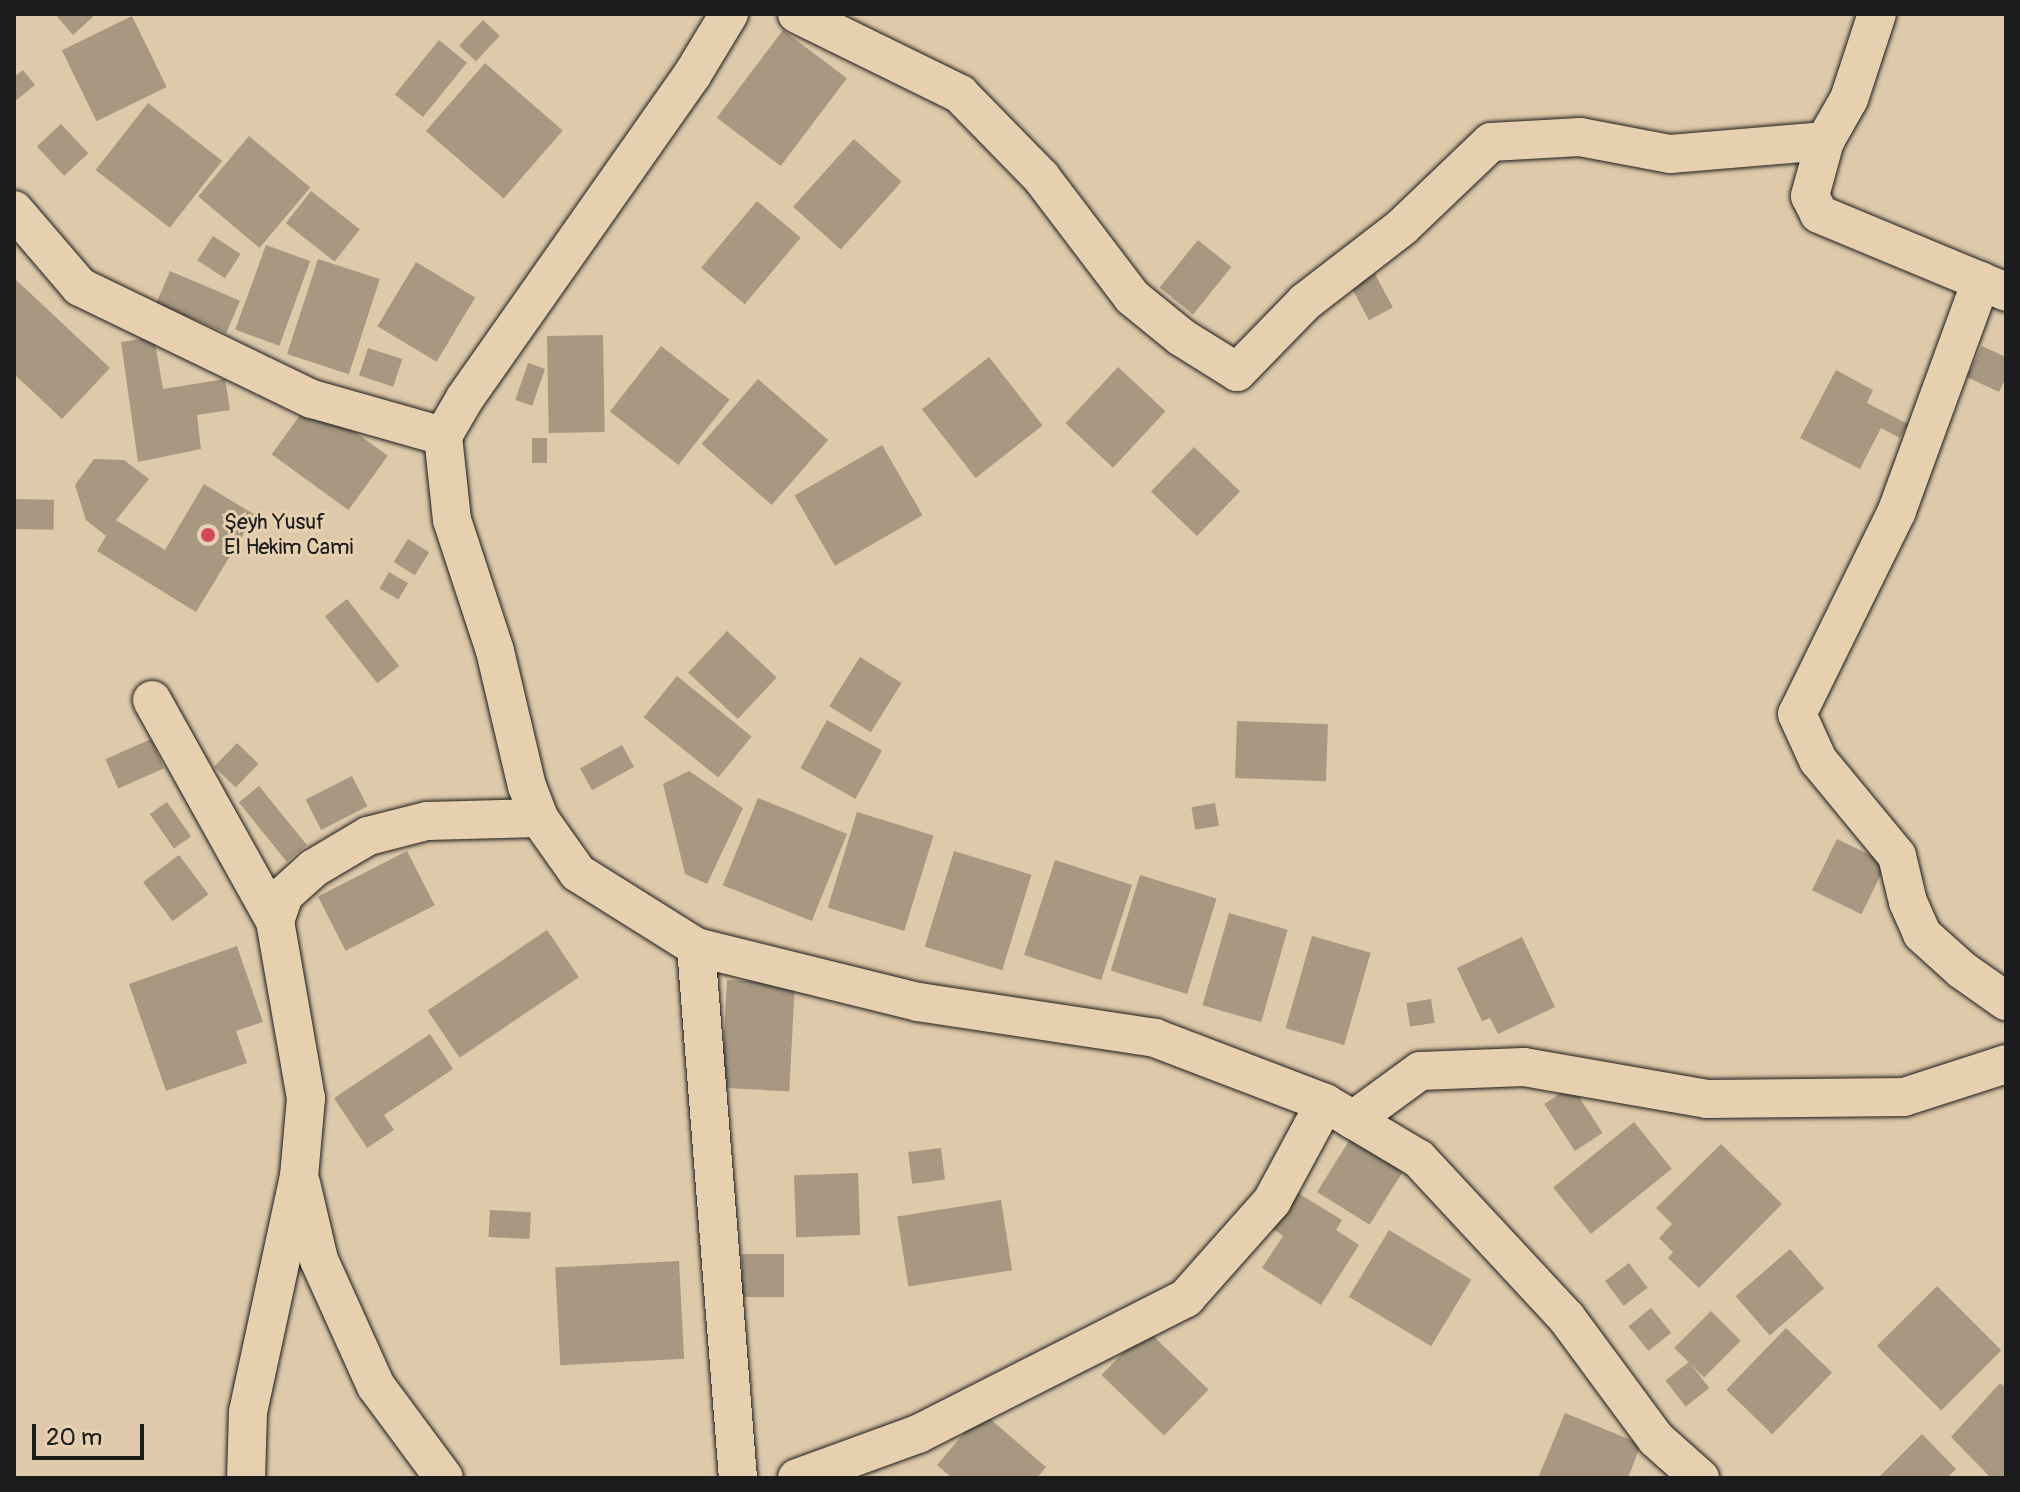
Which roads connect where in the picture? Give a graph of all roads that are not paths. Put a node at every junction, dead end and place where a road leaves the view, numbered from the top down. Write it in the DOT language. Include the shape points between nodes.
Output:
graph roads {
  1 [pos="729,14"];
  2 [pos="797,14"];
  3 [pos="1877,14"];
  4 [pos="1825,141"];
  5 [pos="14,210"];
  6 [pos="1993,287"];
  7 [pos="443,436"];
  8 [pos="152,700"];
  9 [pos="539,818"];
  10 [pos="275,921"];
  11 [pos="696,947"];
  12 [pos="2006,1001"];
  13 [pos="2006,1064"];
  14 [pos="1339,1112"];
  15 [pos="299,1176"];
  16 [pos="1699,1477"];
  17 [pos="246,1478"];
  18 [pos="444,1478"];
  19 [pos="738,1478"];
  20 [pos="797,1478"];
  1 -- 7 [label="street"];
  2 -- 4 [label="street" via="960,94 1041,177 1132,297 1181,337 1237,372 1305,302 1402,227 1491,142 1580,137 1670,154"];
  3 -- 4 [label="street" via="1849,99"];
  4 -- 6 [label="street" via="1810,196 1819,214"];
  5 -- 7 [label="street" via="80,287 312,399"];
  6 -- 12 [label="street" via="1897,511 1797,714 1818,760 1897,856 1922,934"];
  7 -- 9 [label="street" via="452,520 495,651"];
  8 -- 10 [label="street"];
  9 -- 10 [label="street" via="427,821 368,836 314,868 284,895"];
  9 -- 11 [label="street" via="578,873"];
  10 -- 15 [label="street" via="306,1098"];
  11 -- 14 [label="street" via="918,1002 1155,1038"];
  11 -- 19 [label="street"];
  13 -- 14 [label="street" via="1904,1097 1707,1099 1524,1067 1420,1071"];
  14 -- 16 [label="street" via="1419,1159 1566,1317 1656,1439"];
  14 -- 20 [label="street" via="1272,1201 1186,1298 918,1434"];
  15 -- 17 [label="street" via="248,1412"];
  15 -- 18 [label="street" via="319,1260 376,1386"];
}
